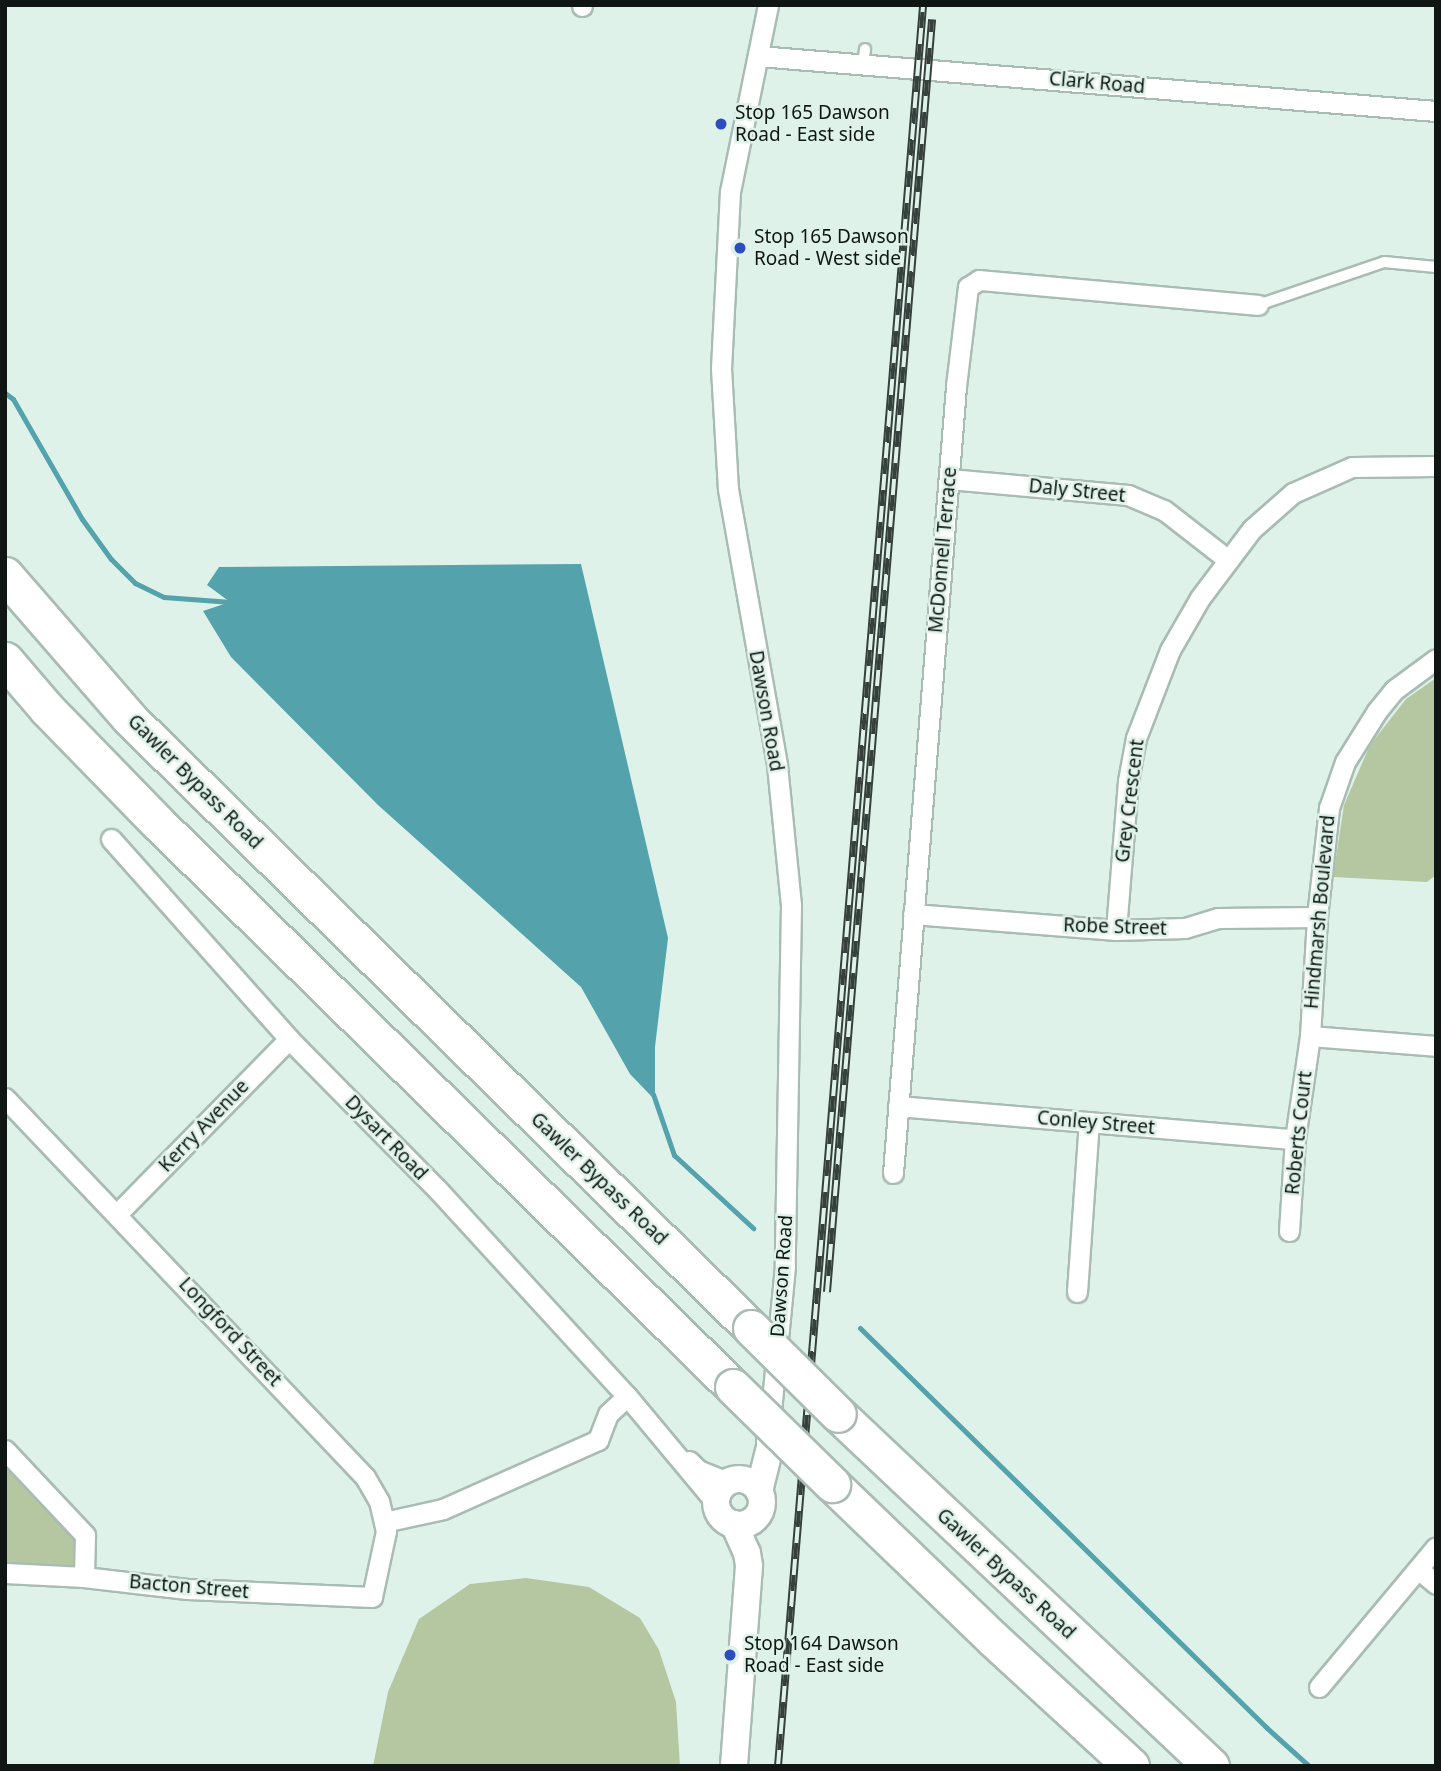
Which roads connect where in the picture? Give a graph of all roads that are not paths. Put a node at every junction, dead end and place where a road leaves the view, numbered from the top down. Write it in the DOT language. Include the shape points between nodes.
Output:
graph roads {
  1 [pos="768,5"];
  2 [pos="758,56"];
  3 [pos="1436,111"];
  4 [pos="1436,267"];
  5 [pos="1258,305"];
  6 [pos="1436,466"];
  7 [pos="949,480"];
  8 [pos="1227,559"];
  9 [pos="5,575"];
  10 [pos="1436,659"];
  11 [pos="5,660"];
  12 [pos="111,839"];
  13 [pos="913,915"];
  14 [pos="1317,917"];
  15 [pos="1116,930"];
  16 [pos="1310,1036"];
  17 [pos="289,1039"];
  18 [pos="1436,1046"];
  19 [pos="5,1098"];
  20 [pos="898,1107"];
  21 [pos="1089,1122"];
  22 [pos="1295,1139"];
  23 [pos="893,1173"];
  24 [pos="118,1213"];
  25 [pos="1289,1231"];
  26 [pos="1077,1292"];
  27 [pos="627,1396"];
  28 [pos="770,1422"];
  29 [pos="5,1450"];
  30 [pos="726,1488"];
  31 [pos="759,1502"];
  32 [pos="384,1522"];
  33 [pos="734,1524"];
  34 [pos="1436,1547"];
  35 [pos="1418,1569"];
  36 [pos="5,1573"];
  37 [pos="84,1577"];
  38 [pos="1436,1584"];
  39 [pos="372,1597"];
  40 [pos="745,1634"];
  41 [pos="1319,1686"];
  42 [pos="734,1766"];
  43 [pos="1131,1766"];
  44 [pos="1211,1766"];
  1 -- 2 [label="street, Dawson Road"];
  2 -- 3 [label="street, Clark Road" via="864,57"];
  2 -- 28 [label="street, Dawson Road" via="730,191 721,368 728,489 777,765 791,905 785,1266"];
  4 -- 5 [label="lane" via="1384,262"];
  5 -- 7 [label="street, McDonnell Terrace" via="975,281 964,299"];
  6 -- 8 [label="street, Grey Crescent" via="1337,471 1281,500"];
  7 -- 8 [label="street, Daly Street" via="1128,495 1164,510"];
  7 -- 13 [label="street, McDonnell Terrace"];
  8 -- 15 [label="street, Grey Crescent" via="1170,650 1136,738 1128,781"];
  9 -- 44 [label="highway, Gawler Bypass Road, bridge" via="130,719 838,1414"];
  10 -- 14 [label="street, Hindmarsh Boulevard" via="1394,690 1335,784"];
  11 -- 43 [label="highway, bridge" via="166,831 832,1484"];
  12 -- 17 [label="street, Dysart Road"];
  13 -- 15 [label="street, Robe Street"];
  13 -- 20 [label="street, McDonnell Terrace"];
  14 -- 15 [label="street, Robe Street" via="1218,918 1185,928"];
  14 -- 16 [label="street, Hindmarsh Boulevard"];
  16 -- 18 [label="street, Hindmarsh Boulevard"];
  16 -- 22 [label="street, Roberts Court"];
  17 -- 24 [label="street, Kerry Avenue"];
  17 -- 27 [label="street, Dysart Road" via="437,1189"];
  19 -- 24 [label="street, Longford Street"];
  20 -- 21 [label="street, Conley Street"];
  20 -- 23 [label="street, McDonnell Terrace"];
  21 -- 22 [label="street, Conley Street"];
  21 -- 26 [label="street"];
  22 -- 25 [label="street, Roberts Court"];
  24 -- 32 [label="street, Longford Street" via="365,1477 379,1501"];
  27 -- 30 [label="street, Dysart Road" via="698,1470"];
  27 -- 32 [label="street" via="608,1414 598,1440 443,1509"];
  28 -- 30 [label="street, Dawson Road" via="750,1463"];
  28 -- 31 [label="street, Dawson Road"];
  29 -- 37 [label="street" via="85,1535"];
  30 -- 31 [label="street" via="747,1480"];
  30 -- 33 [label="street" via="720,1515"];
  31 -- 33 [label="street" via="747,1523"];
  31 -- 40 [label="street, Dawson Road" via="760,1535"];
  32 -- 39 [label="street, Longford Street"];
  33 -- 40 [label="street, Dawson Road" via="749,1566"];
  34 -- 35 [label="street"];
  35 -- 38 [label="street"];
  35 -- 41 [label="street"];
  36 -- 37 [label="street, Bacton Street"];
  37 -- 39 [label="street, Bacton Street" via="187,1589"];
  40 -- 42 [label="street, Dawson Road"];
}
